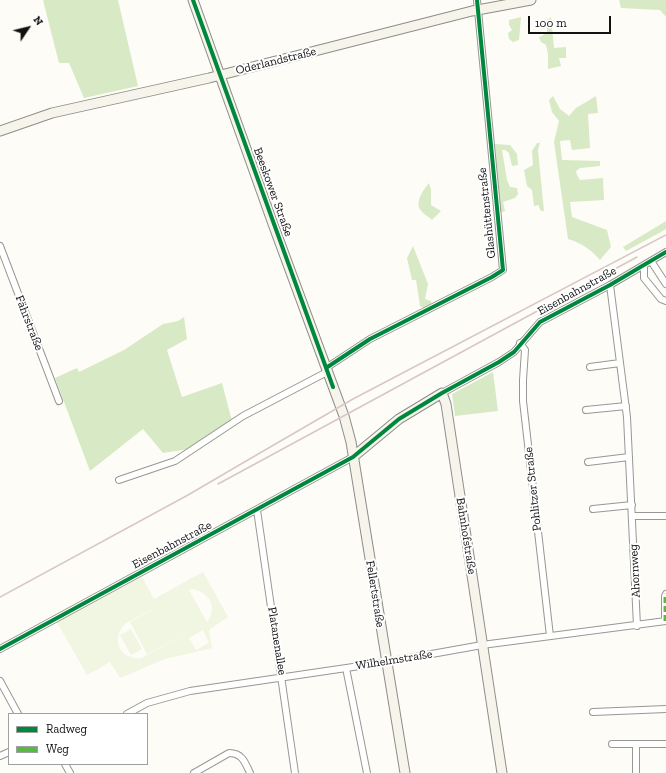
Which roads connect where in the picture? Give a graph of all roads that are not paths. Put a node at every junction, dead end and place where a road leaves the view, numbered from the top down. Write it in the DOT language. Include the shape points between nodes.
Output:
graph roads {
  1 [pos="193,0"];
  2 [pos="477,0"];
  3 [pos="530,0"];
  4 [pos="478,10"];
  5 [pos="220,75"];
  6 [pos="0,131"];
  7 [pos="0,246"];
  8 [pos="666,252"];
  9 [pos="651,261"];
  10 [pos="644,265"];
  11 [pos="666,284"];
  12 [pos="610,285"];
  13 [pos="666,300"];
  14 [pos="520,343"];
  15 [pos="620,363"];
  16 [pos="590,367"];
  17 [pos="327,370"];
  18 [pos="442,393"];
  19 [pos="59,400"];
  20 [pos="626,406"];
  21 [pos="586,410"];
  22 [pos="344,416"];
  23 [pos="351,442"];
  24 [pos="366,447"];
  25 [pos="353,457"];
  26 [pos="629,457"];
  27 [pos="588,462"];
  28 [pos="119,480"];
  29 [pos="632,505"];
  30 [pos="593,509"];
  31 [pos="257,510"];
  32 [pos="632,516"];
  33 [pos="666,516"];
  34 [pos="666,594"];
  35 [pos="666,621"];
  36 [pos="637,626"];
  37 [pos="550,636"];
  38 [pos="482,645"];
  39 [pos="0,649"];
  40 [pos="387,662"];
  41 [pos="346,668"];
  42 [pos="282,677"];
  43 [pos="0,681"];
  44 [pos="666,709"];
  45 [pos="592,712"];
  46 [pos="17,713"];
  47 [pos="129,713"];
  48 [pos="612,744"];
  49 [pos="636,744"];
  50 [pos="666,744"];
  51 [pos="194,773"];
  52 [pos="250,773"];
  53 [pos="295,773"];
  54 [pos="367,773"];
  55 [pos="405,773"];
  56 [pos="502,773"];
  57 [pos="636,773"];
  1 -- 5 [label="street, Beeskower Straße"];
  2 -- 4 [label="street, Glashüttenstraße"];
  3 -- 4 [label="street, Oderlandstraße"];
  4 -- 5 [label="street, Oderlandstraße"];
  4 -- 17 [label="street, Glashüttenstraße" via="503,270 370,339"];
  5 -- 6 [label="street, Oderlandstraße" via="52,113"];
  5 -- 17 [label="street, Beeskower Straße"];
  7 -- 19 [label="street, Fährstraße"];
  8 -- 9 [label="street, Eisenbahnstraße"];
  9 -- 10 [label="street, Eisenbahnstraße"];
  9 -- 11 [label="street"];
  10 -- 12 [label="street, Eisenbahnstraße"];
  10 -- 13 [label="street" via="644,278 662,299"];
  12 -- 14 [label="street, Eisenbahnstraße" via="540,322"];
  12 -- 15 [label="street, Ahornweg"];
  14 -- 18 [label="street, Eisenbahnstraße" via="514,352 499,362"];
  14 -- 37 [label="street, Pohlitzer Straße" via="525,350 523,401"];
  15 -- 16 [label="street"];
  15 -- 20 [label="street, Ahornweg"];
  17 -- 22 [label="street, Beeskower Straße"];
  17 -- 28 [label="street" via="243,416 175,461"];
  18 -- 24 [label="street" via="399,419"];
  18 -- 38 [label="street, Bahnhofstraße" via="446,404"];
  20 -- 21 [label="street"];
  20 -- 26 [label="street, Ahornweg"];
  22 -- 23 [label="street, Fellertstraße"];
  23 -- 24 [label="street"];
  23 -- 25 [label="street, Fellertstraße"];
  24 -- 25 [label="street"];
  25 -- 31 [label="street, Eisenbahnstraße"];
  25 -- 40 [label="street, Fellertstraße"];
  26 -- 27 [label="street"];
  26 -- 29 [label="street, Ahornweg"];
  29 -- 30 [label="street"];
  29 -- 32 [label="street, Ahornweg"];
  31 -- 39 [label="street, Eisenbahnstraße"];
  31 -- 42 [label="street, Platanenallee"];
  32 -- 33 [label="street"];
  32 -- 36 [label="street, Ahornweg"];
  34 -- 35 [label="street, Wilhelmstraße"];
  35 -- 36 [label="street, Wilhelmstraße"];
  36 -- 37 [label="street, Wilhelmstraße"];
  37 -- 38 [label="street, Wilhelmstraße"];
  38 -- 40 [label="street, Wilhelmstraße"];
  38 -- 56 [label="street, Bahnhofstraße"];
  40 -- 41 [label="street, Wilhelmstraße"];
  40 -- 55 [label="street, Fellertstraße"];
  41 -- 42 [label="street, Wilhelmstraße"];
  41 -- 54 [label="street"];
  42 -- 47 [label="street, Wilhelmstraße" via="190,691 147,703"];
  42 -- 53 [label="street, Platanenallee"];
  43 -- 46 [label="street"];
  44 -- 45 [label="street"];
  48 -- 49 [label="street"];
  49 -- 50 [label="street"];
  49 -- 57 [label="street"];
  51 -- 52 [label="street" via="229,753 235,753 240,755"];
}
